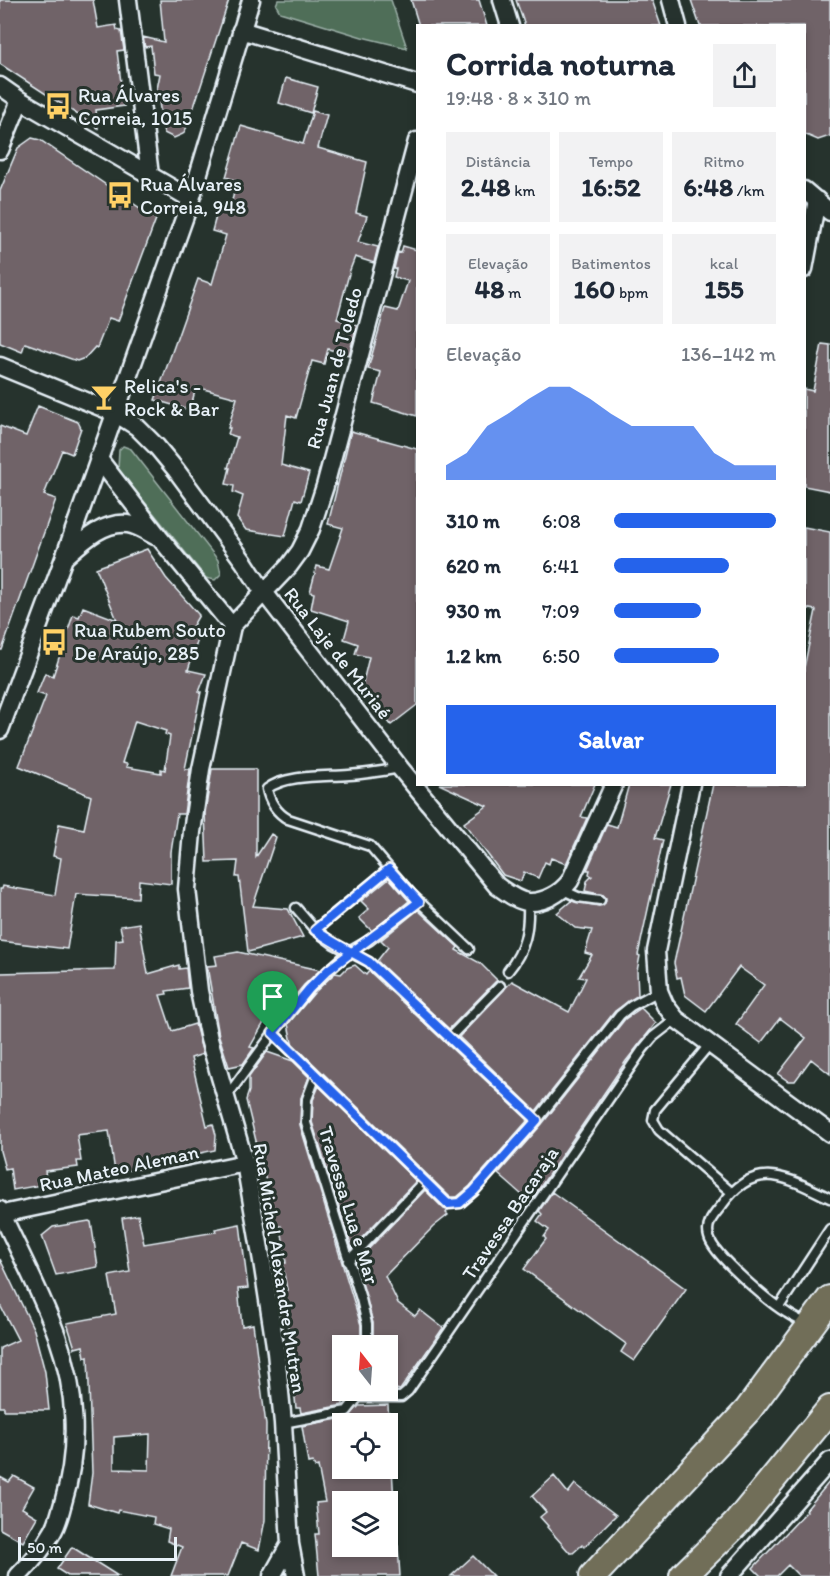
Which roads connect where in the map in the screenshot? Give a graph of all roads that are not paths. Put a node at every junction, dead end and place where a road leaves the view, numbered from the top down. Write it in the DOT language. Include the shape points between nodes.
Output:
graph roads {
  1 [pos="128,0"];
  2 [pos="251,0"];
  3 [pos="502,0"];
  4 [pos="671,0"];
  5 [pos="509,24"];
  6 [pos="677,24"];
  7 [pos="241,30"];
  8 [pos="416,84"];
  9 [pos="0,86"];
  10 [pos="20,100"];
  11 [pos="416,145"];
  12 [pos="0,150"];
  13 [pos="150,175"];
  14 [pos="811,195"];
  15 [pos="191,199"];
  16 [pos="830,212"];
  17 [pos="806,248"];
  18 [pos="0,366"];
  19 [pos="115,413"];
  20 [pos="98,458"];
  21 [pos="159,537"];
  22 [pos="64,558"];
  23 [pos="263,591"];
  24 [pos="232,626"];
  25 [pos="0,730"];
  26 [pos="400,768"];
  27 [pos="416,783"];
  28 [pos="613,786"];
  29 [pos="691,786"];
  30 [pos="422,789"];
  31 [pos="389,869"];
  32 [pos="563,890"];
  33 [pos="600,900"];
  34 [pos="419,902"];
  35 [pos="528,902"];
  36 [pos="296,908"];
  37 [pos="315,930"];
  38 [pos="469,949"];
  39 [pos="349,952"];
  40 [pos="508,971"];
  41 [pos="500,986"];
  42 [pos="659,992"];
  43 [pos="676,1019"];
  44 [pos="273,1033"];
  45 [pos="449,1038"];
  46 [pos="709,1045"];
  47 [pos="316,1075"];
  48 [pos="227,1096"];
  49 [pos="537,1120"];
  50 [pos="830,1133"];
  51 [pos="244,1163"];
  52 [pos="424,1182"];
  53 [pos="731,1192"];
  54 [pos="830,1198"];
  55 [pos="1,1212"];
  56 [pos="830,1229"];
  57 [pos="348,1261"];
  58 [pos="830,1299"];
  59 [pos="779,1307"];
  60 [pos="810,1326"];
  61 [pos="367,1335"];
  62 [pos="398,1397"];
  63 [pos="354,1401"];
  64 [pos="830,1409"];
  65 [pos="283,1423"];
  66 [pos="830,1461"];
  67 [pos="290,1544"];
  68 [pos="18,1576"];
  69 [pos="272,1576"];
  70 [pos="296,1576"];
  71 [pos="593,1576"];
  72 [pos="682,1576"];
  73 [pos="729,1576"];
  1 -- 13 [label="street"];
  2 -- 7 [label="street"];
  3 -- 5 [label="street"];
  4 -- 6 [label="street"];
  7 -- 8 [label="street"];
  7 -- 15 [label="street"];
  9 -- 10 [label="street"];
  10 -- 12 [label="street"];
  10 -- 13 [label="street"];
  11 -- 23 [label="street, Rua Juan de Toledo" via="311,529 289,566"];
  13 -- 15 [label="street"];
  14 -- 16 [label="street"];
  14 -- 17 [label="street"];
  15 -- 19 [label="street"];
  18 -- 19 [label="street, Rua Laje de Muriaé"];
  19 -- 20 [label="street"];
  19 -- 23 [label="street, Rua Laje de Muriaé" via="163,454"];
  20 -- 21 [label="street"];
  20 -- 22 [label="street"];
  21 -- 22 [label="street" via="130,524 119,524 92,534"];
  21 -- 24 [label="street"];
  22 -- 25 [label="street"];
  23 -- 24 [label="street, Rua Michel Alexandre Mutran"];
  23 -- 26 [label="street, Rua Laje de Muriaé"];
  24 -- 48 [label="street, Rua Michel Alexandre Mutran" via="201,769 188,890 199,991"];
  26 -- 27 [label="street, Rua Laje de Muriaé"];
  26 -- 31 [label="lane" via="292,780 267,789 284,817 370,846"];
  28 -- 32 [label="street"];
  29 -- 42 [label="street" via="656,951"];
  30 -- 35 [label="street, Rua Laje de Muriaé" via="497,886"];
  31 -- 34 [label="lane"];
  31 -- 37 [label="lane"];
  32 -- 33 [label="lane"];
  32 -- 35 [label="street"];
  34 -- 38 [label="lane"];
  34 -- 39 [label="lane"];
  35 -- 40 [label="lane" via="528,932 523,949"];
  36 -- 37 [label="lane"];
  37 -- 39 [label="lane"];
  39 -- 44 [label="lane" via="309,989"];
  39 -- 45 [label="lane" via="369,962"];
  41 -- 45 [label="lane"];
  42 -- 43 [label="street"];
  42 -- 49 [label="lane" via="644,997 620,1015"];
  43 -- 46 [label="street"];
  43 -- 62 [label="lane, Travessa Bacaraja" via="643,1049 408,1391"];
  44 -- 47 [label="lane"];
  44 -- 48 [label="lane"];
  45 -- 49 [label="lane"];
  46 -- 50 [label="street"];
  46 -- 53 [label="lane" via="655,1110 653,1120 659,1130"];
  47 -- 52 [label="lane"];
  47 -- 57 [label="lane, Travessa Lua e Mar" via="307,1099 306,1123"];
  48 -- 51 [label="street, Rua Michel Alexandre Mutran"];
  49 -- 52 [label="lane" via="460,1203 448,1204"];
  51 -- 55 [label="street, Rua Mateo Aleman"];
  51 -- 65 [label="street, Rua Michel Alexandre Mutran" via="274,1341"];
  52 -- 57 [label="lane"];
  53 -- 54 [label="lane" via="757,1177 776,1175"];
  53 -- 59 [label="lane" via="708,1223 709,1238 719,1255"];
  55 -- 68 [label="street" via="57,1336 74,1428 69,1484 57,1522 42,1549"];
  56 -- 59 [label="lane"];
  57 -- 61 [label="lane, Travessa Lua e Mar"];
  58 -- 60 [label="main road"];
  59 -- 60 [label="lane"];
  60 -- 71 [label="main road" via="748,1410"];
  63 -- 65 [label="lane" via="347,1411"];
  64 -- 72 [label="main road" via="742,1516"];
  65 -- 67 [label="street, Rua Michel Alexandre Mutran"];
  66 -- 73 [label="street"];
  67 -- 69 [label="street"];
  67 -- 70 [label="street, Rua Michel Alexandre Mutran"];
}
